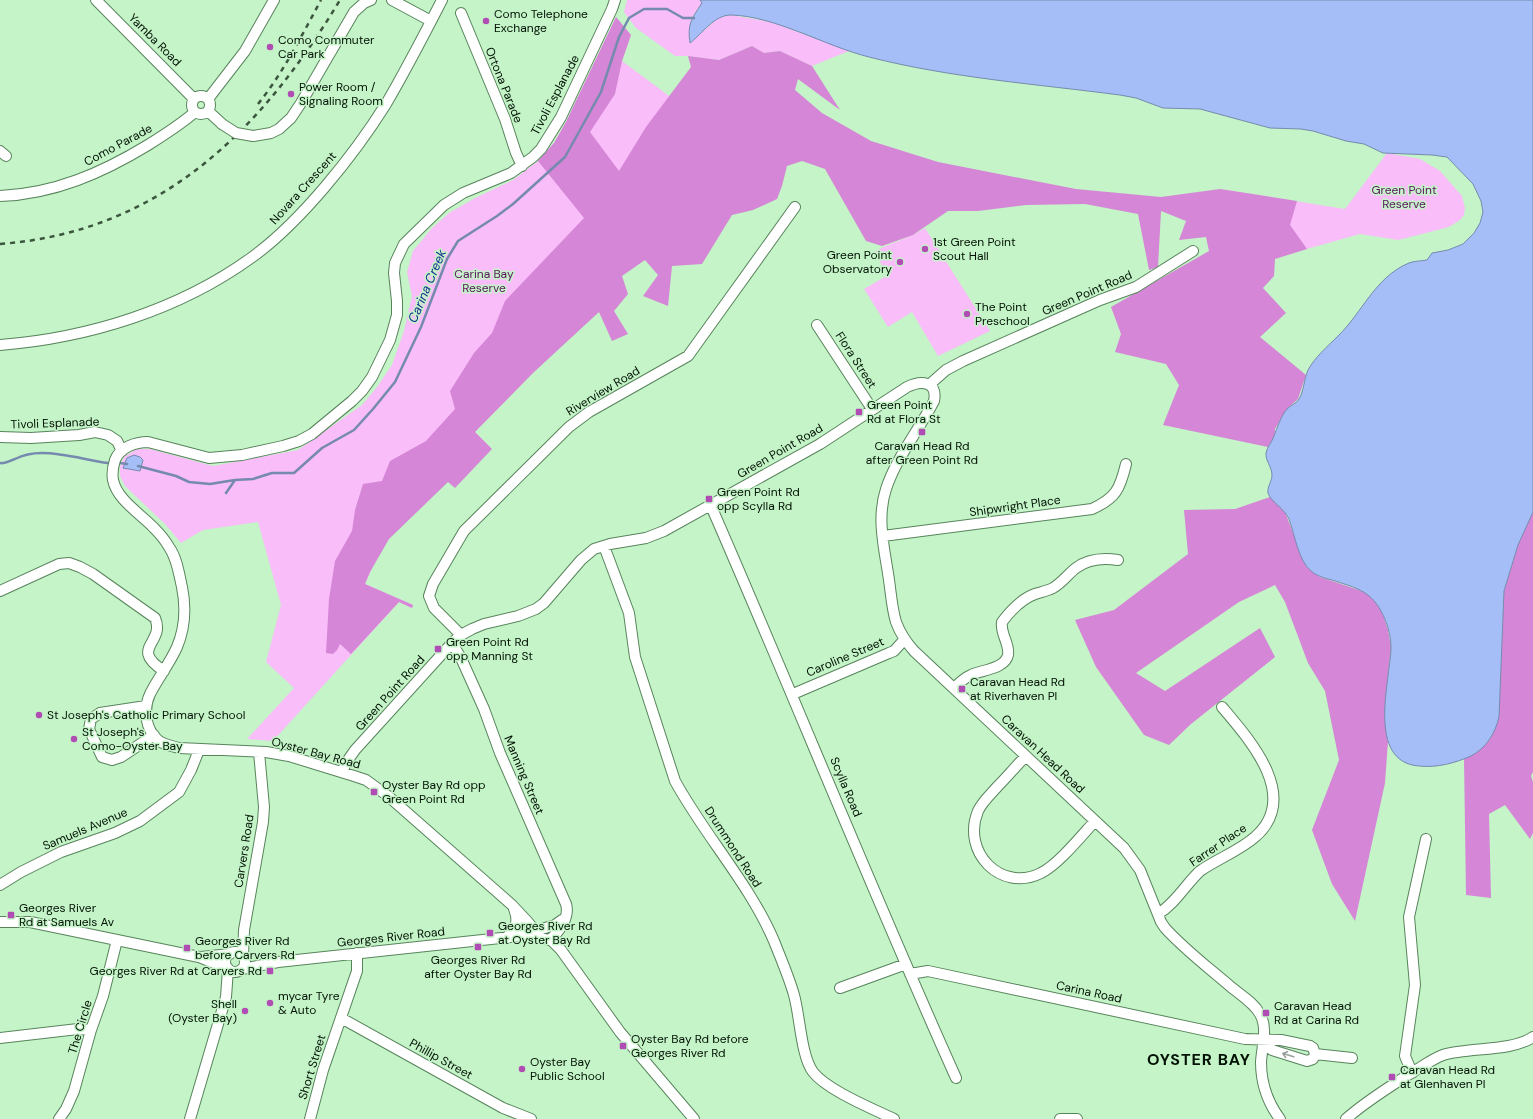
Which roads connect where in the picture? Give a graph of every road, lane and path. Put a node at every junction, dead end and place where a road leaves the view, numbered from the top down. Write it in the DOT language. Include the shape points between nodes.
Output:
graph roads {
  1 [pos="96,0"];
  2 [pos="274,0"];
  3 [pos="370,0"];
  4 [pos="392,0"];
  5 [pos="442,0"];
  6 [pos="613,4"];
  7 [pos="460,14"];
  8 [pos="431,21"];
  9 [pos="194,99"];
  10 [pos="208,99"];
  11 [pos="208,111"];
  12 [pos="195,112"];
  13 [pos="522,166"];
  14 [pos="0,196"];
  15 [pos="796,207"];
  16 [pos="1193,251"];
  17 [pos="818,325"];
  18 [pos="0,345"];
  19 [pos="929,385"];
  20 [pos="872,409"];
  21 [pos="0,437"];
  22 [pos="122,451"];
  23 [pos="1126,464"];
  24 [pos="712,506"];
  25 [pos="883,536"];
  26 [pos="604,546"];
  27 [pos="1118,560"];
  28 [pos="0,591"];
  29 [pos="462,635"];
  30 [pos="904,640"];
  31 [pos="452,643"];
  32 [pos="164,671"];
  33 [pos="954,688"];
  34 [pos="793,694"];
  35 [pos="146,706"];
  36 [pos="1222,707"];
  37 [pos="154,735"];
  38 [pos="199,750"];
  39 [pos="258,752"];
  40 [pos="1026,756"];
  41 [pos="342,772"];
  42 [pos="1095,821"];
  43 [pos="1426,839"];
  44 [pos="0,885"];
  45 [pos="512,905"];
  46 [pos="1158,914"];
  47 [pos="565,918"];
  48 [pos="0,922"];
  49 [pos="244,930"];
  50 [pos="541,931"];
  51 [pos="507,937"];
  52 [pos="551,938"];
  53 [pos="117,940"];
  54 [pos="232,953"];
  55 [pos="357,953"];
  56 [pos="199,957"];
  57 [pos="244,958"];
  58 [pos="278,962"];
  59 [pos="906,964"];
  60 [pos="228,968"];
  61 [pos="240,970"];
  62 [pos="910,974"];
  63 [pos="840,988"];
  64 [pos="226,997"];
  65 [pos="341,1018"];
  66 [pos="91,1030"];
  67 [pos="1533,1037"];
  68 [pos="0,1038"];
  69 [pos="1263,1039"];
  70 [pos="1315,1054"];
  71 [pos="1352,1058"];
  72 [pos="1412,1073"];
  73 [pos="956,1078"];
  74 [pos="194,1108"];
  75 [pos="59,1119"];
  76 [pos="190,1119"];
  77 [pos="195,1119"];
  78 [pos="310,1119"];
  79 [pos="531,1119"];
  80 [pos="694,1119"];
  81 [pos="894,1119"];
  82 [pos="1060,1119"];
  83 [pos="1077,1119"];
  84 [pos="1280,1119"];
  85 [pos="1346,1119"];
  1 -- 9 [label="street, Yamba Road"];
  2 -- 10 [label="street" via="244,51"];
  3 -- 11 [label="street, bridge" via="354,12 301,104 291,118 278,129 253,136 236,133"];
  4 -- 8 [label="street"];
  5 -- 8 [label="street, Novara Crescent"];
  6 -- 13 [label="street, Tivoli Esplanade" via="554,128 541,148"];
  7 -- 13 [label="street, Ortona Parade" via="505,119"];
  8 -- 18 [label="street, Novara Crescent" via="385,104 352,152 304,209 252,257 208,285 151,311 114,324 53,338"];
  9 -- 10 [label="street" via="203,96"];
  9 -- 12 [label="street" via="192,104"];
  10 -- 11 [label="street"];
  11 -- 12 [label="street" via="204,114"];
  12 -- 14 [label="street, Como Parade" via="168,133 105,170 39,192"];
  13 -- 22 [label="street, Tivoli Esplanade" via="502,178 447,202 404,244 395,263 394,273 397,315 382,358 362,391 312,434 283,446 219,458 148,442 140,442"];
  15 -- 29 [label="street, Riverview Road" via="688,356 569,426 464,531 433,584 429,596 434,608"];
  16 -- 19 [label="street, Green Point Road" via="1136,287 1100,300 962,361 946,370"];
  17 -- 20 [label="street, Flora Street"];
  19 -- 20 [label="street, Green Point Road" via="920,382 913,384"];
  19 -- 25 [label="street, Caravan Head Road" via="934,391 934,401 886,490 881,515"];
  20 -- 24 [label="street, Green Point Road" via="820,444"];
  21 -- 22 [label="street, Tivoli Esplanade" via="31,438 95,432 108,435 117,441"];
  22 -- 32 [label="street" via="114,463 115,486 121,496 154,528 172,551 183,592 181,636"];
  23 -- 25 [label="street, Shipwright Place" via="1122,482 1116,492 1106,502 1092,509"];
  24 -- 26 [label="street, Green Point Road" via="655,535"];
  24 -- 34 [label="street, Scylla Road"];
  25 -- 30 [label="street, Caravan Head Road" via="896,621"];
  26 -- 29 [label="street, Green Point Road" via="594,549 581,560 536,609 484,624"];
  26 -- 81 [label="street, Drummond Road" via="629,613 635,657 676,781 736,874 773,940 794,996 804,1046 812,1070 829,1086"];
  27 -- 33 [label="street" via="1107,559 1083,564 1061,583 1019,603 1002,622 1002,633 1008,648 1006,660 999,666 972,675"];
  28 -- 32 [label="street" via="59,564 80,567 155,618 158,628 148,650 148,656"];
  29 -- 31 [label="street, Green Point Road"];
  30 -- 33 [label="street, Caravan Head Road"];
  30 -- 34 [label="street, Caroline Street" via="889,653"];
  31 -- 41 [label="street, Green Point Road" via="355,750"];
  31 -- 47 [label="street, Manning Street" via="484,709 500,753 563,896 568,909"];
  32 -- 35 [label="street"];
  33 -- 40 [label="street, Caravan Head Road"];
  34 -- 59 [label="street, Scylla Road"];
  35 -- 37 [label="street" via="146,718"];
  35 -- 37 [label="street" via="100,713 91,719 89,729 102,757 112,760 121,757"];
  36 -- 46 [label="street, Farrer Place" via="1245,734 1266,769 1274,796 1269,819 1254,837 1200,871 1172,905"];
  37 -- 38 [label="street, Oyster Bay Road" via="167,745"];
  38 -- 39 [label="street, Oyster Bay Road"];
  38 -- 44 [label="street, Samuels Avenue" via="179,792 140,821 115,834 61,852"];
  39 -- 41 [label="street, Oyster Bay Road" via="288,756"];
  39 -- 49 [label="street, Carvers Road" via="264,807 263,822"];
  40 -- 42 [label="street, Caravan Head Road"];
  40 -- 42 [label="street" via="978,811 974,824 974,838 978,851 987,864 1000,873 1016,878 1040,874 1054,865"];
  41 -- 45 [label="street, Oyster Bay Road" via="366,780 388,796"];
  42 -- 46 [label="street, Caravan Head Road" via="1124,848 1134,862"];
  43 -- 72 [label="street" via="1409,917 1415,985 1405,1056"];
  45 -- 50 [label="street, Oyster Bay Road" via="534,920"];
  45 -- 51 [label="street" via="517,920 513,931"];
  46 -- 69 [label="street, Caravan Head Road" via="1165,928 1180,943 1257,1008 1263,1021"];
  47 -- 50 [label="street"];
  47 -- 52 [label="street"];
  48 -- 53 [label="street" via="30,922"];
  49 -- 54 [label="street, Carvers Road"];
  49 -- 57 [label="street, Carvers Road"];
  50 -- 51 [label="street, Georges River Road"];
  50 -- 52 [label="street" via="542,939"];
  51 -- 55 [label="street, Georges River Road"];
  52 -- 80 [label="street" via="620,1032"];
  53 -- 56 [label="street"];
  53 -- 66 [label="street, The Circle" via="103,996"];
  54 -- 56 [label="street"];
  54 -- 57 [label="street" via="239,953"];
  54 -- 60 [label="street" via="226,958"];
  55 -- 58 [label="street, Georges River Road"];
  55 -- 65 [label="street, Short Street" via="357,971"];
  56 -- 60 [label="street"];
  57 -- 58 [label="street, Georges River Road"];
  57 -- 61 [label="street" via="245,964"];
  58 -- 61 [label="street, Georges River Road"];
  59 -- 62 [label="street, Scylla Road"];
  59 -- 63 [label="street"];
  60 -- 61 [label="street" via="233,972"];
  60 -- 64 [label="street"];
  61 -- 64 [label="street" via="232,991"];
  62 -- 69 [label="street, Carina Road" via="928,971 1245,1039"];
  62 -- 73 [label="street, Scylla Road"];
  64 -- 74 [label="street"];
  65 -- 78 [label="street, Short Street"];
  65 -- 79 [label="street, Phillip Street" via="503,1108"];
  66 -- 68 [label="street" via="78,1029"];
  66 -- 75 [label="street, The Circle" via="74,1091"];
  67 -- 72 [label="street" via="1527,1041 1496,1048 1444,1055"];
  69 -- 70 [label="street, Carina Road" via="1310,1046"];
  70 -- 69 [label="street, Carina Road, one-way" via="1307,1061 1272,1050"];
  69 -- 84 [label="street, Caravan Head Road" via="1262,1078"];
  70 -- 71 [label="street, Carina Road"];
  72 -- 85 [label="street" via="1363,1104"];
  74 -- 76 [label="street"];
  74 -- 77 [label="street"];
  82 -- 83 [label="street"];
}
